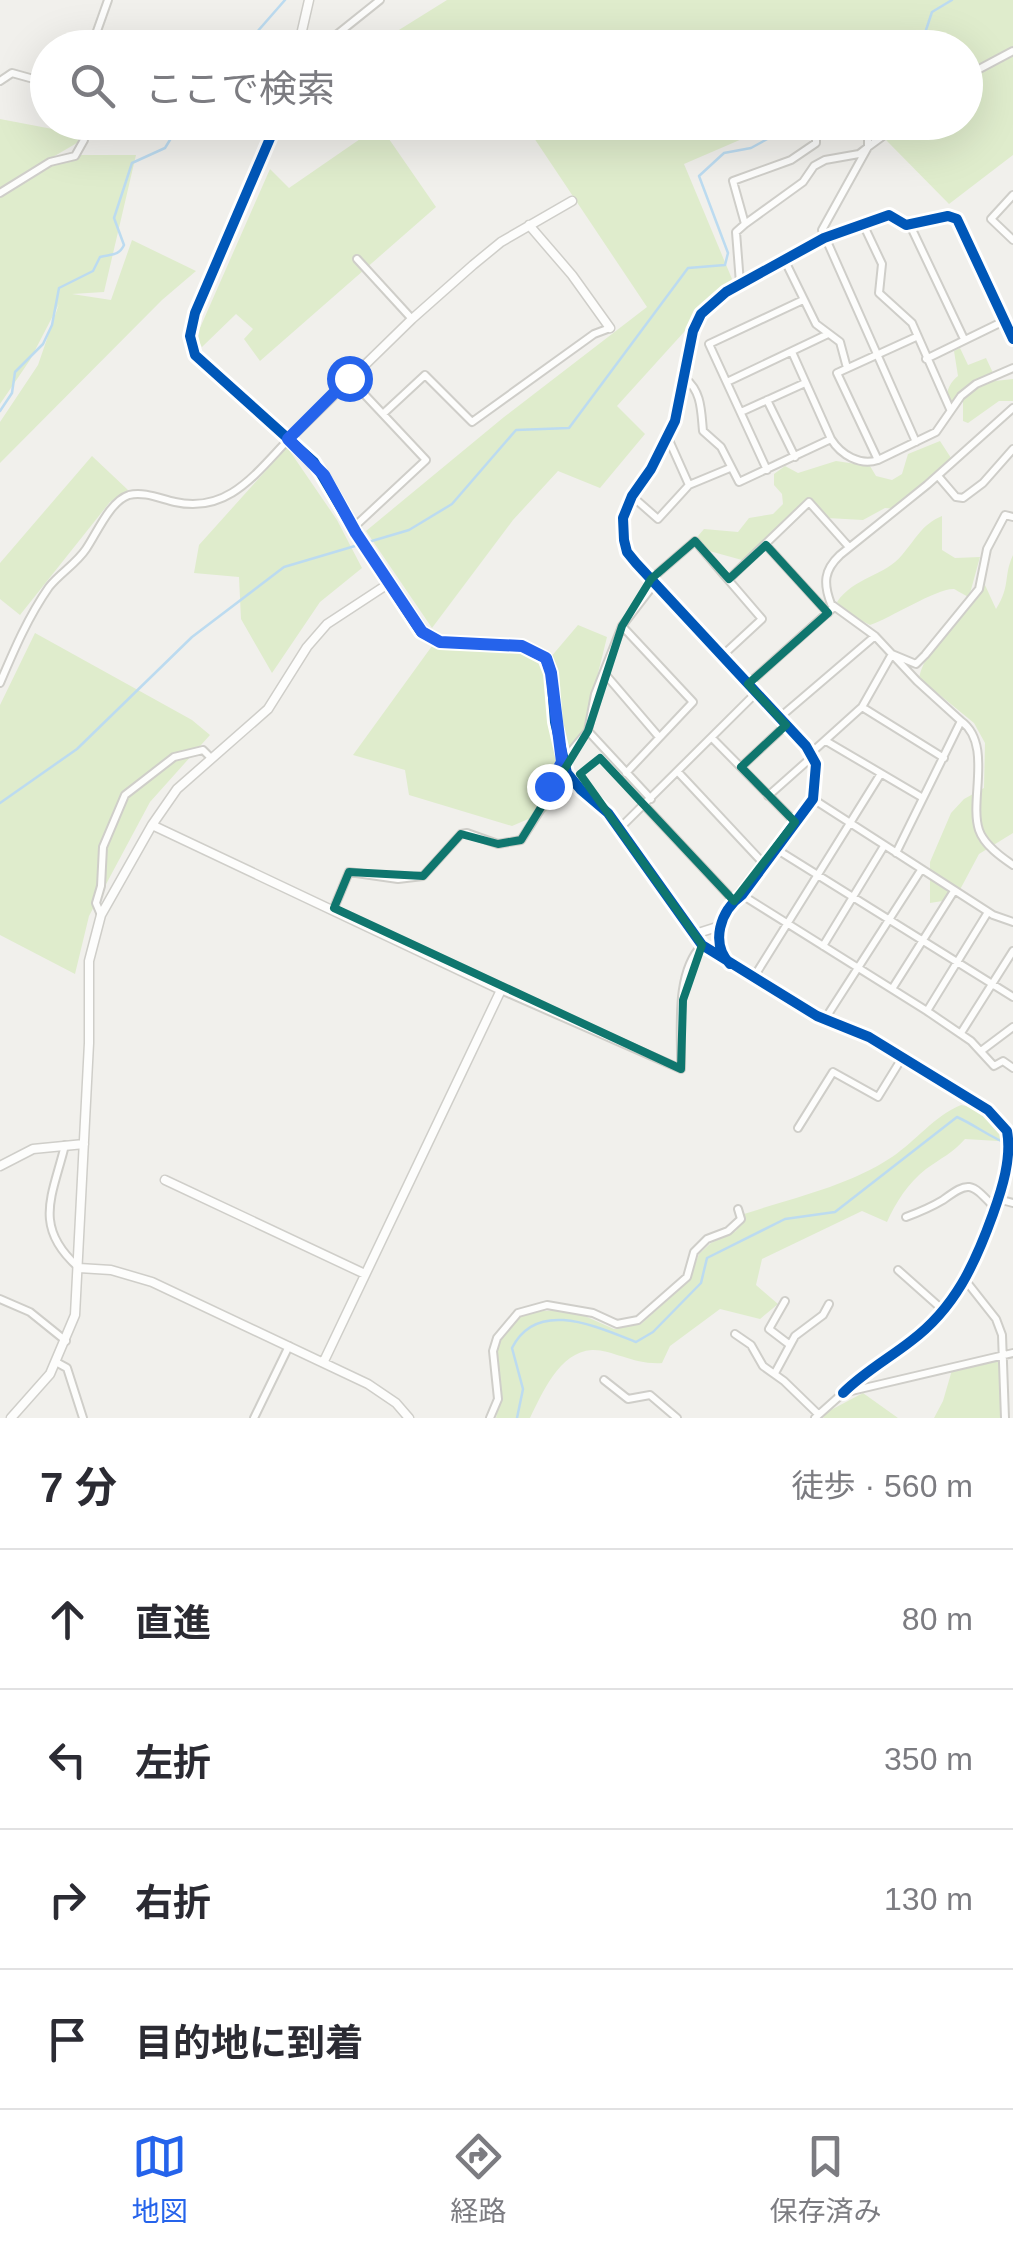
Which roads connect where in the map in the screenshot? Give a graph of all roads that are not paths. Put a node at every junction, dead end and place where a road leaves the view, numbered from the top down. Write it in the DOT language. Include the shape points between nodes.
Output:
graph roads {
  1 [pos="108,0"];
  2 [pos="309,0"];
  3 [pos="380,0"];
  4 [pos="97,30"];
  5 [pos="302,30"];
  6 [pos="342,30"];
  7 [pos="1013,51"];
  8 [pos="983,67"];
  9 [pos="30,78"];
  10 [pos="0,81"];
  11 [pos="84,140"];
  12 [pos="269,140"];
  13 [pos="816,140"];
  14 [pos="868,140"];
  15 [pos="878,140"];
  16 [pos="868,147"];
  17 [pos="0,193"];
  18 [pos="1013,195"];
  19 [pos="572,201"];
  20 [pos="745,224"];
  21 [pos="529,225"];
  22 [pos="910,225"];
  23 [pos="864,226"];
  24 [pos="844,230"];
  25 [pos="824,238"];
  26 [pos="1013,240"];
  27 [pos="357,259"];
  28 [pos="786,261"];
  29 [pos="740,284"];
  30 [pos="803,300"];
  31 [pos="412,319"];
  32 [pos="1004,321"];
  33 [pos="610,328"];
  34 [pos="828,334"];
  35 [pos="916,337"];
  36 [pos="964,339"];
  37 [pos="1013,339"];
  38 [pos="792,352"];
  39 [pos="876,355"];
  40 [pos="926,358"];
  41 [pos="848,368"];
  42 [pos="1013,368"];
  43 [pos="349,378"];
  44 [pos="685,378"];
  45 [pos="728,382"];
  46 [pos="804,382"];
  47 [pos="768,400"];
  48 [pos="950,408"];
  49 [pos="1013,408"];
  50 [pos="741,412"];
  51 [pos="384,413"];
  52 [pos="668,438"];
  53 [pos="288,439"];
  54 [pos="831,439"];
  55 [pos="916,442"];
  56 [pos="1013,449"];
  57 [pos="795,456"];
  58 [pos="878,460"];
  59 [pos="730,468"];
  60 [pos="767,470"];
  61 [pos="938,476"];
  62 [pos="690,485"];
  63 [pos="632,496"];
  64 [pos="1013,516"];
  65 [pos="354,531"];
  66 [pos="766,545"];
  67 [pos="849,548"];
  68 [pos="729,579"];
  69 [pos="653,581"];
  70 [pos="388,584"];
  71 [pos="831,610"];
  72 [pos="622,626"];
  73 [pos="876,636"];
  74 [pos="892,654"];
  75 [pos="722,656"];
  76 [pos="604,674"];
  77 [pos="0,683"];
  78 [pos="748,684"];
  79 [pos="756,693"];
  80 [pos="862,707"];
  81 [pos="961,721"];
  82 [pos="782,722"];
  83 [pos="588,731"];
  84 [pos="660,737"];
  85 [pos="712,738"];
  86 [pos="826,741"];
  87 [pos="812,754"];
  88 [pos="210,758"];
  89 [pos="944,758"];
  90 [pos="562,762"];
  91 [pos="740,768"];
  92 [pos="678,772"];
  93 [pos="626,773"];
  94 [pos="880,775"];
  95 [pos="768,796"];
  96 [pos="651,798"];
  97 [pos="923,798"];
  98 [pos="813,799"];
  99 [pos="645,806"];
  100 [pos="795,822"];
  101 [pos="850,822"];
  102 [pos="152,825"];
  103 [pos="619,829"];
  104 [pos="884,846"];
  105 [pos="776,849"];
  106 [pos="896,854"];
  107 [pos="764,864"];
  108 [pos="1013,865"];
  109 [pos="921,870"];
  110 [pos="819,874"];
  111 [pos="954,891"];
  112 [pos="853,896"];
  113 [pos="738,898"];
  114 [pos="334,908"];
  115 [pos="988,912"];
  116 [pos="101,914"];
  117 [pos="888,922"];
  118 [pos="1013,922"];
  119 [pos="786,925"];
  120 [pos="720,926"];
  121 [pos="692,935"];
  122 [pos="922,942"];
  123 [pos="702,945"];
  124 [pos="823,946"];
  125 [pos="1013,951"];
  126 [pos="957,963"];
  127 [pos="730,964"];
  128 [pos="856,968"];
  129 [pos="754,977"];
  130 [pos="993,984"];
  131 [pos="892,989"];
  132 [pos="501,990"];
  133 [pos="1013,997"];
  134 [pos="928,1010"];
  135 [pos="825,1020"];
  136 [pos="1013,1027"];
  137 [pos="961,1033"];
  138 [pos="981,1051"];
  139 [pos="902,1058"];
  140 [pos="1013,1068"];
  141 [pos="798,1128"];
  142 [pos="1010,1131"];
  143 [pos="84,1144"];
  144 [pos="65,1145"];
  145 [pos="1010,1152"];
  146 [pos="0,1166"];
  147 [pos="165,1180"];
  148 [pos="1008,1180"];
  149 [pos="996,1204"];
  150 [pos="1013,1204"];
  151 [pos="738,1209"];
  152 [pos="906,1217"];
  153 [pos="79,1268"];
  154 [pos="898,1270"];
  155 [pos="365,1274"];
  156 [pos="966,1281"];
  157 [pos="0,1298"];
  158 [pos="785,1301"];
  159 [pos="829,1304"];
  160 [pos="944,1310"];
  161 [pos="735,1334"];
  162 [pos="66,1341"];
  163 [pos="289,1346"];
  164 [pos="790,1346"];
  165 [pos="1009,1354"];
  166 [pos="56,1362"];
  167 [pos="324,1362"];
  168 [pos="775,1374"];
  169 [pos="604,1380"];
  170 [pos="844,1392"];
  171 [pos="676,1399"];
  172 [pos="669,1411"];
  173 [pos="817,1416"];
  174 [pos="11,1418"];
  175 [pos="82,1418"];
  176 [pos="254,1418"];
  177 [pos="409,1418"];
  178 [pos="490,1418"];
  179 [pos="677,1418"];
  180 [pos="1005,1418"];
  1 -- 4 [label="street"];
  2 -- 5 [label="street"];
  3 -- 6 [label="street"];
  7 -- 8 [label="street"];
  9 -- 10 [label="street" via="12,73"];
  11 -- 17 [label="street" via="74,156 50,162"];
  12 -- 53 [label="street" via="190,336 195,354"];
  13 -- 20 [label="street" via="790,160 733,181"];
  14 -- 16 [label="street"];
  15 -- 16 [label="street"];
  16 -- 20 [label="street" via="814,166 803,182"];
  16 -- 25 [label="street" via="822,230"];
  18 -- 26 [label="street" via="991,219"];
  19 -- 21 [label="street"];
  20 -- 29 [label="street" via="736,232"];
  21 -- 31 [label="street"];
  21 -- 33 [label="street"];
  22 -- 23 [label="street" via="890,215"];
  22 -- 32 [label="street" via="958,219"];
  22 -- 36 [label="street"];
  23 -- 24 [label="street"];
  23 -- 35 [label="street" via="882,264 879,293 912,323"];
  24 -- 25 [label="street"];
  25 -- 28 [label="street"];
  25 -- 39 [label="street"];
  27 -- 31 [label="street"];
  28 -- 29 [label="street"];
  28 -- 30 [label="street"];
  29 -- 44 [label="street" via="701,314"];
  30 -- 34 [label="street"];
  30 -- 45 [label="street" via="709,344"];
  31 -- 43 [label="street"];
  32 -- 36 [label="street"];
  32 -- 37 [label="street"];
  33 -- 51 [label="street" via="472,422 425,375"];
  34 -- 38 [label="street"];
  34 -- 41 [label="street" via="840,342"];
  35 -- 39 [label="street"];
  35 -- 40 [label="street"];
  36 -- 40 [label="street"];
  38 -- 45 [label="street"];
  38 -- 46 [label="street"];
  39 -- 41 [label="street"];
  39 -- 55 [label="street"];
  40 -- 48 [label="street"];
  41 -- 58 [label="street" via="837,374"];
  42 -- 48 [label="street" via="976,384"];
  43 -- 51 [label="street"];
  43 -- 53 [label="street"];
  44 -- 52 [label="street"];
  44 -- 59 [label="street" via="702,404 703,432 721,447"];
  45 -- 50 [label="street"];
  46 -- 47 [label="street"];
  46 -- 54 [label="street"];
  47 -- 50 [label="street"];
  47 -- 57 [label="street"];
  48 -- 55 [label="street" via="936,432"];
  49 -- 61 [label="street"];
  50 -- 60 [label="street"];
  51 -- 65 [label="street" via="426,460"];
  52 -- 62 [label="street"];
  52 -- 63 [label="street"];
  53 -- 65 [label="street" via="324,475"];
  53 -- 77 [label="street" via="251,482 214,502 195,505 141,494 119,502 50,586"];
  54 -- 57 [label="street"];
  54 -- 58 [label="street" via="853,459"];
  55 -- 58 [label="street"];
  56 -- 61 [label="street" via="962,498"];
  57 -- 60 [label="street"];
  59 -- 60 [label="street" via="740,482"];
  59 -- 62 [label="street"];
  61 -- 67 [label="street"];
  62 -- 63 [label="street" via="658,519"];
  63 -- 69 [label="street" via="624,540"];
  64 -- 74 [label="street" via="1005,515 987,548 979,589 925,655 916,664"];
  65 -- 70 [label="street"];
  66 -- 67 [label="street" via="809,502"];
  66 -- 68 [label="street"];
  66 -- 71 [label="street"];
  67 -- 71 [label="street" via="825,577"];
  68 -- 69 [label="street" via="695,540"];
  68 -- 75 [label="street" via="762,620"];
  69 -- 72 [label="street"];
  69 -- 75 [label="street"];
  70 -- 88 [label="street" via="328,624 268,709"];
  70 -- 90 [label="street" via="431,639 522,646 546,658"];
  71 -- 73 [label="street"];
  71 -- 78 [label="street"];
  72 -- 76 [label="street"];
  72 -- 84 [label="street" via="693,702"];
  73 -- 74 [label="street"];
  73 -- 82 [label="street"];
  74 -- 80 [label="street"];
  74 -- 81 [label="street"];
  75 -- 78 [label="street"];
  76 -- 83 [label="street"];
  76 -- 84 [label="street"];
  78 -- 79 [label="street"];
  79 -- 82 [label="street"];
  79 -- 85 [label="street"];
  80 -- 86 [label="street"];
  80 -- 89 [label="street"];
  81 -- 89 [label="street"];
  81 -- 108 [label="street" via="971,730 980,769 978,829"];
  82 -- 87 [label="street"];
  82 -- 91 [label="street"];
  83 -- 90 [label="street"];
  83 -- 93 [label="street"];
  84 -- 93 [label="street"];
  85 -- 91 [label="street"];
  85 -- 92 [label="street"];
  86 -- 87 [label="street"];
  86 -- 94 [label="street"];
  87 -- 95 [label="street"];
  87 -- 98 [label="street"];
  88 -- 102 [label="street"];
  88 -- 116 [label="street" via="202,750 174,757 125,795 101,858"];
  89 -- 97 [label="street"];
  90 -- 103 [label="street"];
  90 -- 114 [label="street" via="521,840 498,844 461,834 423,876 350,872"];
  91 -- 95 [label="street"];
  92 -- 96 [label="street"];
  92 -- 107 [label="street"];
  93 -- 96 [label="street"];
  94 -- 97 [label="street"];
  94 -- 101 [label="street"];
  95 -- 100 [label="street"];
  96 -- 99 [label="street"];
  97 -- 106 [label="street"];
  98 -- 100 [label="street"];
  98 -- 101 [label="street"];
  99 -- 103 [label="street"];
  99 -- 113 [label="street"];
  100 -- 105 [label="street"];
  101 -- 104 [label="street"];
  101 -- 110 [label="street"];
  102 -- 114 [label="street"];
  102 -- 116 [label="street"];
  103 -- 121 [label="street"];
  104 -- 106 [label="street"];
  104 -- 112 [label="street"];
  105 -- 107 [label="street"];
  105 -- 110 [label="street"];
  106 -- 109 [label="street"];
  107 -- 113 [label="street"];
  109 -- 111 [label="street"];
  109 -- 117 [label="street"];
  110 -- 112 [label="street"];
  110 -- 119 [label="street"];
  111 -- 115 [label="street"];
  111 -- 122 [label="street"];
  112 -- 117 [label="street"];
  112 -- 124 [label="street"];
  113 -- 119 [label="street"];
  113 -- 120 [label="street"];
  114 -- 132 [label="street"];
  115 -- 118 [label="street"];
  115 -- 126 [label="street"];
  116 -- 143 [label="street" via="89,961"];
  117 -- 122 [label="street"];
  117 -- 128 [label="street"];
  119 -- 124 [label="street"];
  119 -- 129 [label="street"];
  120 -- 121 [label="street"];
  120 -- 127 [label="street" via="720,951"];
  121 -- 123 [label="street"];
  122 -- 126 [label="street"];
  122 -- 131 [label="street"];
  123 -- 127 [label="street"];
  123 -- 132 [label="street" via="682,1000 681,1069"];
  124 -- 128 [label="street"];
  125 -- 130 [label="street"];
  126 -- 130 [label="street"];
  126 -- 134 [label="street"];
  127 -- 129 [label="street"];
  128 -- 131 [label="street"];
  128 -- 135 [label="street"];
  129 -- 135 [label="street"];
  130 -- 133 [label="street"];
  130 -- 137 [label="street"];
  131 -- 134 [label="street"];
  132 -- 155 [label="street"];
  134 -- 137 [label="street"];
  135 -- 139 [label="street"];
  136 -- 138 [label="street"];
  137 -- 138 [label="street"];
  138 -- 140 [label="street" via="994,1066 1003,1061"];
  139 -- 141 [label="street" via="878,1098 833,1072"];
  139 -- 142 [label="street" via="988,1110"];
  142 -- 145 [label="street"];
  143 -- 144 [label="street"];
  143 -- 153 [label="street"];
  144 -- 146 [label="street" via="33,1149"];
  144 -- 153 [label="street" via="48,1198 48,1223"];
  145 -- 148 [label="street"];
  147 -- 155 [label="street"];
  148 -- 149 [label="street"];
  149 -- 150 [label="street"];
  149 -- 152 [label="street" via="956,1187"];
  149 -- 156 [label="street"];
  151 -- 178 [label="street" via="741,1219 706,1239 694,1252 688,1277 638,1320 617,1324 547,1305 518,1313 493,1350 498,1398"];
  153 -- 162 [label="street"];
  153 -- 163 [label="street" via="152,1282"];
  154 -- 160 [label="street"];
  155 -- 167 [label="street"];
  156 -- 160 [label="street"];
  156 -- 165 [label="street" via="996,1318"];
  157 -- 162 [label="street"];
  158 -- 164 [label="street" via="769,1329"];
  159 -- 164 [label="street"];
  160 -- 170 [label="street"];
  161 -- 168 [label="street"];
  162 -- 166 [label="street"];
  163 -- 167 [label="street"];
  163 -- 176 [label="street"];
  164 -- 168 [label="street"];
  165 -- 170 [label="street"];
  165 -- 180 [label="street"];
  166 -- 174 [label="street"];
  166 -- 175 [label="street" via="67,1368"];
  167 -- 177 [label="street" via="377,1390"];
  168 -- 173 [label="street"];
  169 -- 172 [label="street" via="628,1399 650,1395"];
  170 -- 173 [label="street"];
  171 -- 172 [label="street"];
  172 -- 179 [label="street"];
}
